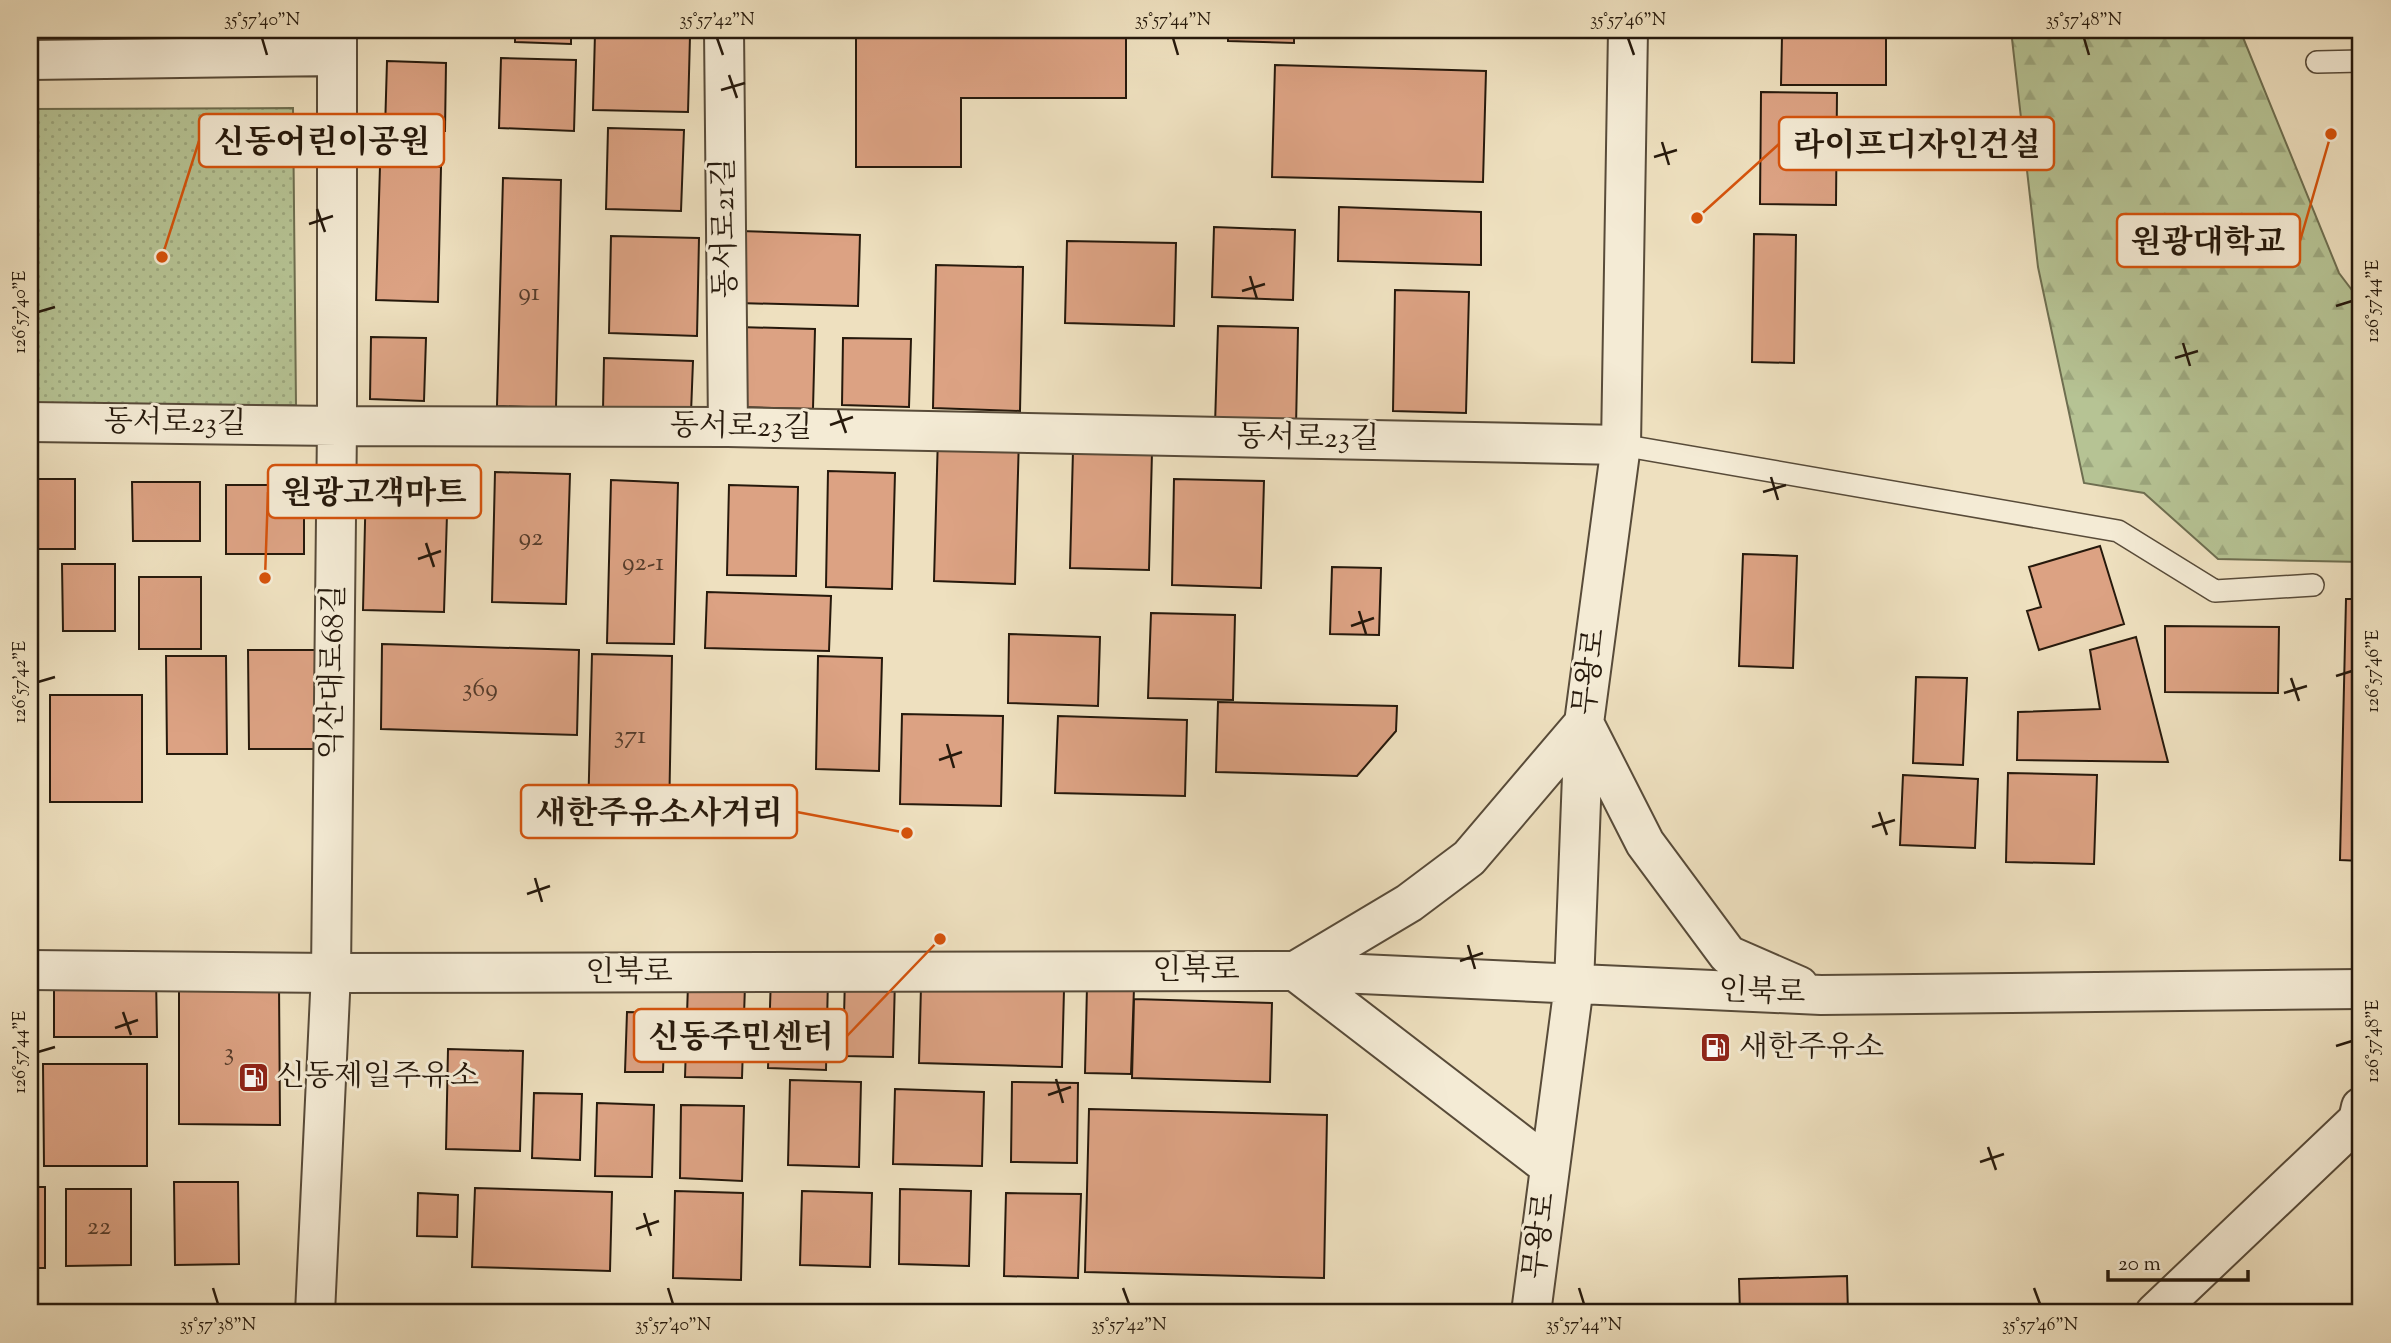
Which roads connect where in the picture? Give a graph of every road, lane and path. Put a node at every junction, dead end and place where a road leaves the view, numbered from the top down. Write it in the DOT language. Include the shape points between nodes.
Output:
graph roads {
  1 [pos="724,30"];
  2 [pos="1628,30"];
  3 [pos="337,43"];
  4 [pos="30,60"];
  5 [pos="2361,61"];
  6 [pos="2317,62"];
  7 [pos="30,422"];
  8 [pos="337,426"];
  9 [pos="728,427"];
  10 [pos="1621,445"];
  11 [pos="2312,585"];
  12 [pos="1584,723"];
  13 [pos="30,971"];
  14 [pos="1295,971"];
  15 [pos="331,973"];
  16 [pos="1574,985"];
  17 [pos="2361,989"];
  18 [pos="1821,996"];
  19 [pos="2361,1107"];
  20 [pos="1550,1167"];
  21 [pos="315,1313"];
  22 [pos="1531,1313"];
  23 [pos="2155,1313"];
  1 -- 9 [label="street, 동서로21길"];
  2 -- 10 [label="street, 무왕로"];
  3 -- 4 [label="street"];
  3 -- 8 [label="street, 익산대로68길"];
  5 -- 6 [label="lane"];
  7 -- 8 [label="street, 동서로23길"];
  8 -- 9 [label="street, 동서로23길"];
  8 -- 15 [label="street, 익산대로68길"];
  9 -- 10 [label="street, 동서로23길"];
  10 -- 11 [label="lane" via="2118,531 2215,591"];
  10 -- 12 [label="street, 무왕로"];
  12 -- 14 [label="street" via="1469,858 1409,903"];
  12 -- 16 [label="street, 무왕로"];
  12 -- 18 [label="street" via="1646,843 1728,955"];
  13 -- 15 [label="street, 인북로"];
  14 -- 15 [label="street, 인북로"];
  14 -- 16 [label="street, 인북로"];
  14 -- 20 [label="street"];
  15 -- 21 [label="street, 익산대로68길"];
  16 -- 18 [label="street, 인북로"];
  16 -- 20 [label="street, 무왕로"];
  17 -- 18 [label="street, 인북로"];
  19 -- 23 [label="street" via="2358,1119"];
  20 -- 22 [label="street, 무왕로"];
}
